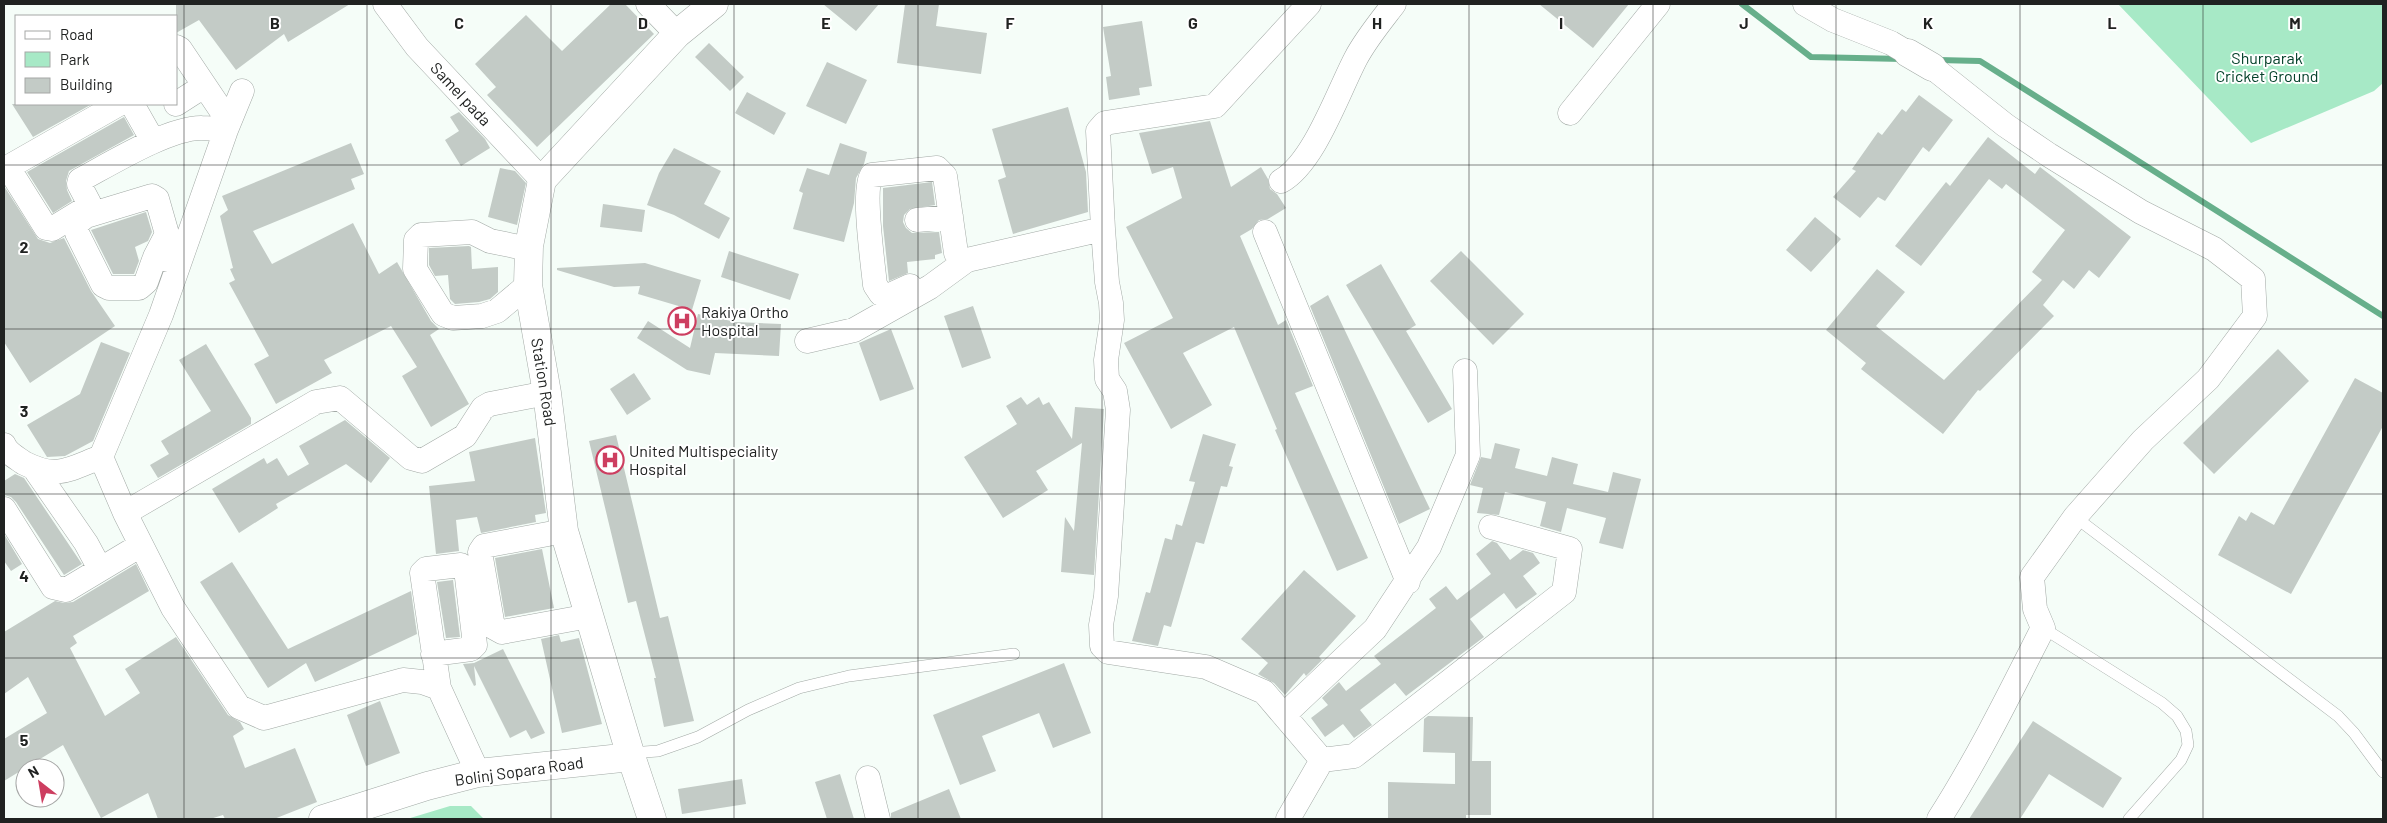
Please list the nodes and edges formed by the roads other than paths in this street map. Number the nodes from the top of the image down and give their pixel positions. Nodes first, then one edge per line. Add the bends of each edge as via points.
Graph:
1 (385, 4) edge
2 (648, 4) edge
3 (714, 4) edge
4 (1309, 4) edge
5 (1394, 4) edge
6 (1658, 4) edge
7 (1805, 4) edge
8 (677, 34) junction
9 (178, 48) edge
10 (1908, 53) joint
11 (1932, 67) joint
12 (204, 86) junction
13 (242, 91) dead end
14 (178, 103) edge
15 (117, 105) edge
16 (133, 105) edge
17 (1570, 114) dead end
18 (227, 126) junction
19 (153, 141) junction
20 (542, 180) junction
21 (1281, 181) dead end
22 (951, 218) junction
23 (917, 220) dead end
24 (1103, 229) junction
25 (1264, 232) dead end
26 (529, 249) junction
27 (155, 257) dead end
28 (962, 257) junction
29 (178, 262) junction
30 (528, 285) junction
31 (807, 341) dead end
32 (1465, 371) dead end
33 (547, 393) junction
34 (101, 458) junction
35 (15, 461) edge
36 (4, 509) edge
37 (125, 514) junction
38 (2075, 517) junction
39 (1491, 527) dead end
40 (564, 531) junction
41 (141, 545) junction
42 (100, 569) junction
43 (1408, 582) junction
44 (589, 616) junction
45 (2043, 628) junction
46 (433, 654) dead end
47 (1014, 654) dead end
48 (438, 688) junction
49 (1284, 715) junction
50 (630, 755) junction
51 (1322, 760) junction
52 (2383, 772) edge
53 (478, 773) junction
54 (868, 778) dead end
55 (323, 819) edge
56 (652, 819) edge
57 (878, 819) edge
58 (1288, 819) edge
59 (1939, 819) edge
60 (2129, 819) edge

1 - 20 street, Samel pada via 417,47
2 - 8 street
3 - 8 main road
4 - 24 street via 1215,106 1105,123 1098,131
5 - 21 street via 1357,55 1304,158 1292,175
6 - 17 street
7 - 10 street
8 - 20 main road
9 - 12 street
10 - 11 main road
11 - 38 street via 2049,155 2141,212 2214,249 2253,279 2255,316 2208,379 2143,440
12 - 14 street
12 - 18 street
13 - 18 street
15 - 19 street via 12,165 12,172 46,228 52,229 88,207 80,180
16 - 19 street
18 - 19 street via 191,129
18 - 29 street
20 - 26 main road, Station Road
22 - 23 street
22 - 28 street
22 - 28 street via 945,176 937,168 872,175 868,181 868,207 875,286 881,294 888,296 902,292
24 - 28 street
24 - 49 street via 1112,303 1106,360 1118,410 1102,646 1108,652 1206,667 1264,692
25 - 43 street
26 - 30 main road, Station Road
26 - 30 street via 503,245 472,232 421,235 416,240 415,269 443,314 453,318 482,316 497,311
27 - 29 street
28 - 31 street via 930,286 854,330
29 - 34 street via 161,315
30 - 33 main road, Station Road
32 - 43 street via 1468,455 1429,548
33 - 37 street via 490,404 483,408 465,436 422,461 411,458 340,398 316,402
33 - 40 main road, Station Road
34 - 35 street via 62,472 47,473
34 - 37 street
35 - 42 street via 86,544
36 - 42 street via 52,587 66,590
37 - 41 street
38 - 45 street via 2032,577 2034,610
38 - 52 lane via 2338,716
39 - 51 street via 1570,549 1564,592 1354,756
40 - 44 main road, Station Road
40 - 44 street via 484,546 480,552 493,627 502,632
41 - 42 street
41 - 48 street via 173,608 239,706 264,718 403,680
43 - 49 street via 1375,629
44 - 50 main road, Station Road
45 - 59 street via 1960,786
45 - 60 lane via 2162,703 2177,716 2186,731 2188,745 2180,760
46 - 48 street
47 - 50 lane via 849,676 800,688 748,710 698,737 658,751
48 - 53 street
49 - 51 street
50 - 53 main road, Bolinj Sopara Road
50 - 56 main road, Station Road
51 - 58 street
53 - 55 main road, Bolinj Sopara Road
54 - 57 street

